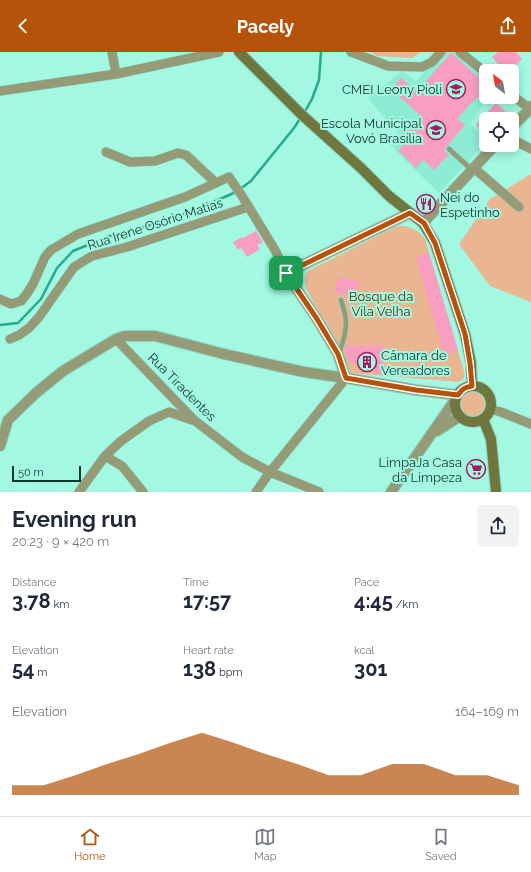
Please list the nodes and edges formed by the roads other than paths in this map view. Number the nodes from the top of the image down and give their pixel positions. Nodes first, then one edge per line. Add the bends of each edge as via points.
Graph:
1 (112, 52) edge
2 (219, 52) edge
3 (238, 52) edge
4 (351, 52) edge
5 (441, 52) edge
6 (460, 52) edge
7 (479, 67) edge
8 (116, 74) junction
9 (0, 91) edge
10 (519, 100) edge
11 (530, 108) edge
12 (519, 120) edge
13 (519, 142) edge
14 (531, 148) edge
15 (449, 149) dead end
16 (106, 152) dead end
17 (489, 152) edge
18 (473, 169) junction
19 (216, 183) junction
20 (248, 207) junction
21 (519, 207) dead end
22 (410, 213) junction
23 (424, 223) junction
24 (286, 273) junction
25 (0, 299) edge
26 (341, 300) dead end
27 (10, 339) dead end
28 (116, 339) junction
29 (338, 354) junction
30 (346, 378) junction
31 (472, 386) junction
32 (456, 397) junction
33 (490, 409) junction
34 (460, 416) junction
35 (483, 419) junction
36 (194, 420) junction
37 (531, 424) edge
38 (433, 433) junction
39 (0, 446) edge
40 (105, 456) junction
41 (270, 472) junction
42 (79, 492) edge
43 (144, 492) edge
44 (256, 492) edge
45 (319, 492) edge
46 (391, 492) edge
47 (496, 492) edge

1 - 8 street
2 - 8 street
3 - 22 main road via 302,116
4 - 5 street via 388,66 422,67 432,62
6 - 7 street
8 - 9 street
10 - 11 street
11 - 12 street
13 - 14 street
15 - 18 lane
16 - 19 street via 130,162 155,161 178,153 186,155
17 - 18 street
18 - 21 street
18 - 23 street
19 - 20 street via 229,177
19 - 25 street via 185,197 78,234 45,256 34,284 21,301 10,304
20 - 24 street
20 - 27 street, Rua Irene Osório Matias via 92,256 74,267 29,328
22 - 23 main road
22 - 24 street
23 - 31 main road via 435,243 465,334
24 - 29 street
26 - 29 lane via 346,321
28 - 30 street via 124,336 155,336 304,372
28 - 36 street, Rua Tiradentes
28 - 39 street via 63,371 36,393 8,420
29 - 30 street
30 - 32 street
30 - 41 street
31 - 32 main road via 461,390
31 - 33 main road via 483,388 487,392 490,397
32 - 34 main road via 455,406
32 - 38 street
33 - 35 main road
33 - 37 street
34 - 35 main road via 471,422
34 - 38 street
35 - 47 main road via 491,439
36 - 40 street via 169,412 149,421
36 - 41 street, Rua Tiradentes via 242,457
38 - 46 street
40 - 42 street
40 - 43 street via 122,466
41 - 44 street
41 - 45 street, Rua Tiradentes

